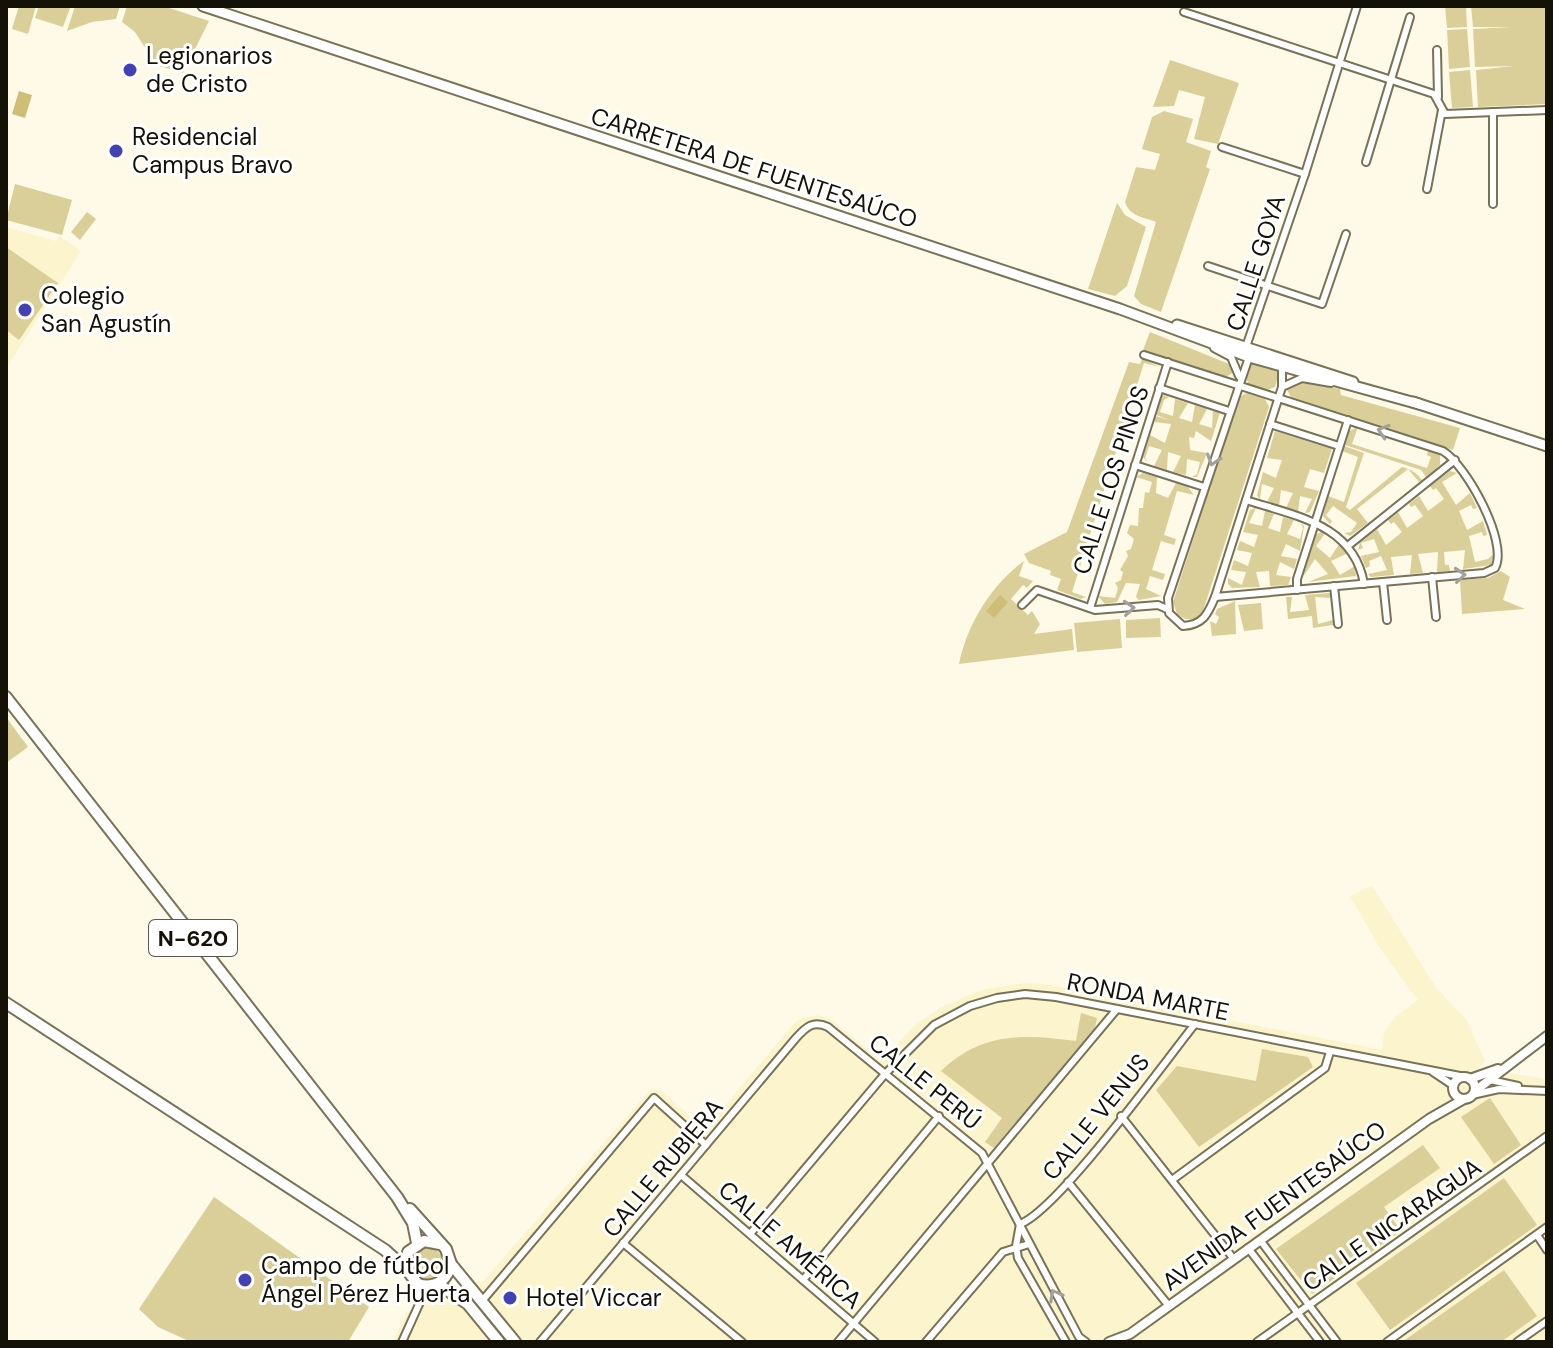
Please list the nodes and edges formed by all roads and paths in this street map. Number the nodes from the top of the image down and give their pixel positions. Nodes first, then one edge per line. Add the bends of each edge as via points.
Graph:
1 (203, 6) edge
2 (1357, 6) edge
3 (1184, 12) dead end
4 (1410, 17) dead end
5 (1437, 50) dead end
6 (1340, 63) junction
7 (1391, 80) junction
8 (1438, 97) junction
9 (1442, 110) junction
10 (1547, 110) edge
11 (1493, 112) junction
12 (1222, 147) dead end
13 (1366, 162) dead end
14 (1305, 174) junction
15 (1427, 189) dead end
16 (1493, 204) dead end
17 (1346, 234) dead end
18 (1208, 266) dead end
19 (1267, 286) junction
20 (1120, 309) junction
21 (1201, 340) junction
22 (1248, 352) junction
23 (1144, 355) dead end
24 (1168, 362) junction
25 (1281, 363) junction
26 (1239, 377) junction
27 (1336, 383) junction
28 (1237, 385) junction
29 (1282, 387) junction
30 (1159, 388) junction
31 (1278, 398) junction
32 (1419, 404) junction
33 (1229, 411) junction
34 (1348, 420) junction
35 (1270, 424) junction
36 (1339, 446) junction
37 (1547, 446) edge
38 (1455, 460) junction
39 (1135, 465) junction
40 (1204, 487) junction
41 (1246, 500) junction
42 (1314, 522) junction
43 (1349, 545) junction
44 (1432, 577) junction
45 (1383, 582) junction
46 (1364, 584) junction
47 (1334, 586) junction
48 (1297, 590) junction
49 (1215, 597) junction
50 (1022, 605) dead end
51 (1090, 608) junction
52 (1167, 609) junction
53 (1436, 617) dead end
54 (1387, 620) dead end
55 (1338, 624) dead end
56 (6, 697) edge
57 (6, 1003) edge
58 (1117, 1009) junction
59 (817, 1023) joint
60 (1195, 1024) junction
61 (1547, 1036) edge
62 (1330, 1052) junction
63 (1509, 1063) junction
64 (1426, 1069) junction
65 (885, 1074) junction
66 (1471, 1078) junction
67 (1489, 1080) junction
68 (1510, 1083) junction
69 (1526, 1088) junction
70 (1454, 1089) junction
71 (1547, 1091) edge
72 (1470, 1095) junction
73 (1441, 1111) junction
74 (939, 1116) junction
75 (1121, 1116) junction
76 (1547, 1136) edge
77 (706, 1145) junction
78 (988, 1166) junction
79 (681, 1175) junction
80 (1172, 1180) junction
81 (1068, 1182) junction
82 (397, 1197) junction
83 (1020, 1224) junction
84 (1547, 1227) edge
85 (750, 1234) junction
86 (1537, 1235) junction
87 (1260, 1240) junction
88 (623, 1243) junction
89 (440, 1244) junction
90 (1029, 1244) junction
91 (1016, 1246) junction
92 (412, 1248) junction
93 (1248, 1248) junction
94 (385, 1250) junction
95 (1547, 1250) edge
96 (1233, 1258) junction
97 (451, 1264) junction
98 (406, 1269) junction
99 (803, 1280) junction
100 (418, 1284) junction
101 (436, 1285) junction
102 (421, 1300) junction
103 (482, 1301) junction
104 (1309, 1305) junction
105 (1169, 1306) junction
106 (1297, 1313) junction
107 (1547, 1321) edge
108 (853, 1324) junction
109 (1127, 1338) edge
110 (515, 1341) edge
111 (402, 1342) edge
112 (499, 1342) edge
113 (540, 1342) edge
114 (742, 1342) edge
115 (838, 1342) edge
116 (875, 1342) edge
117 (926, 1342) edge
118 (1066, 1342) edge
119 (1086, 1342) edge
120 (1109, 1342) edge
121 (1257, 1342) edge
122 (1320, 1342) edge
123 (1337, 1342) edge
124 (1387, 1342) edge
125 (1517, 1342) edge

1 - 20 main road, CARRETERA DE FUENTESAÚCO
2 - 6 street
3 - 6 street
4 - 7 street
5 - 8 street
6 - 7 street
6 - 14 street
7 - 8 street
7 - 13 street
8 - 9 street
9 - 11 street via 1452,115
9 - 15 street
10 - 11 street
11 - 16 street
12 - 14 street, CALLE GOYA
14 - 19 street, CALLE GOYA
17 - 19 street via 1322,304
18 - 19 street
19 - 22 street, CALLE GOYA
20 - 21 main road, CARRETERA DE FUENTESAÚCO
20 - 22 main road, CARRETERA DE FUENTESAÚCO
21 - 22 main road, CARRETERA DE FUENTESAÚCO
21 - 26 street via 1231,357
22 - 25 main road
22 - 26 street, CALLE GOYA
23 - 24 street
24 - 28 street
24 - 30 street, CALLE LOS PINOS
25 - 27 main road
25 - 29 street
25 - 32 main road
26 - 28 street, CALLE GOYA
27 - 29 street via 1302,378
27 - 32 main road
28 - 31 street
28 - 33 street, CALLE GOYA
29 - 31 street
30 - 33 street
30 - 39 street, CALLE LOS PINOS
31 - 34 street
31 - 35 street
32 - 37 main road
33 -> 40 street, CALLE GOYA
34 - 36 street
38 -> 34 street via 1432,447
35 - 36 street
35 - 41 street
36 - 42 street
38 - 43 street
44 -> 38 street via 1484,573 1498,564 1484,507
39 - 40 street
39 - 51 street, CALLE LOS PINOS
40 - 52 street, CALLE GOYA
41 - 42 street
41 - 49 street
42 - 43 street
42 - 48 street
43 - 46 street
44 - 45 street
44 - 53 street
45 - 46 street
45 - 54 street
46 - 47 street
47 - 48 street
47 - 55 street
48 - 49 street
49 - 52 street via 1205,619 1194,626 1175,621
50 - 51 street via 1037,590
51 -> 52 street
56 - 82 main road, N-620
57 - 94 main road
58 - 60 street, RONDA MARTE
58 - 65 street, RONDA MARTE via 1039,995 997,998 934,1025
58 - 78 street
59 - 65 street, CALLE PERÚ
59 - 77 street, CALLE RUBIERA via 806,1027
60 - 62 street, RONDA MARTE
60 - 75 street, CALLE VENUS
61 - 63 street, AVENIDA FUENTESAÚCO
62 - 64 street, RONDA MARTE
62 - 80 street via 1325,1068
63 - 66 street, AVENIDA FUENTESAÚCO
63 - 67 street, AVENIDA FUENTESAÚCO
63 - 68 street
64 - 66 street, RONDA MARTE
64 - 70 street, RONDA MARTE
65 - 74 street, CALLE PERÚ
65 - 85 street, RONDA MARTE
66 - 67 street, RONDA MARTE
66 - 70 street, AVENIDA FUENTESAÚCO via 1456,1081
66 - 72 street
67 - 68 street, RONDA MARTE
67 - 72 street, AVENIDA FUENTESAÚCO
68 - 69 street, RONDA MARTE
69 - 71 street, RONDA MARTE
69 - 72 street, RONDA MARTE
70 - 72 street
70 - 73 street, AVENIDA FUENTESAÚCO
72 - 73 street, AVENIDA FUENTESAÚCO
73 - 87 street, AVENIDA FUENTESAÚCO
74 - 78 street, CALLE PERÚ via 973,1142
74 - 99 street
75 - 80 street
75 - 81 street, CALLE VENUS
76 - 104 street, CALLE NICARAGUA
77 - 79 street, CALLE RUBIERA
77 - 103 street via 654,1098
78 - 83 street, CALLE PERÚ
78 - 108 street
79 - 85 street, CALLE AMÉRICA
79 - 88 street, CALLE RUBIERA
80 - 96 street
81 - 83 street, CALLE VENUS via 1034,1219
81 - 105 street
82 - 89 main road, N-620
82 - 92 main road, N-620 via 413,1223
83 - 90 street, CALLE PERÚ
83 - 91 street
84 - 86 street
85 - 99 street, CALLE AMÉRICA
86 - 95 street
86 - 124 street
87 - 93 street, AVENIDA FUENTESAÚCO
87 - 104 street
88 - 113 street, CALLE RUBIERA
88 - 114 street
89 - 92 main road via 424,1241
89 - 97 main road, N-620
90 - 91 street
119 -> 90 street, CALLE PERÚ
91 - 117 street via 1003,1252
91 - 118 street
92 - 94 main road
92 - 98 main road, N-620
93 - 96 street, AVENIDA FUENTESAÚCO
93 - 106 street
94 - 98 main road
96 - 105 street, AVENIDA FUENTESAÚCO
97 - 101 main road
97 - 103 main road
98 - 100 main road
99 - 108 street, CALLE AMÉRICA
100 - 101 main road
100 - 102 street
101 - 102 street
101 - 112 main road via 468,1304
102 - 111 street
103 - 110 main road
104 - 106 street, CALLE NICARAGUA
104 - 123 street
105 - 109 street, AVENIDA FUENTESAÚCO
106 - 121 street, CALLE NICARAGUA
106 - 122 street
107 - 125 street
108 - 115 street
108 - 116 street, CALLE AMÉRICA
109 - 120 street, AVENIDA FUENTESAÚCO

